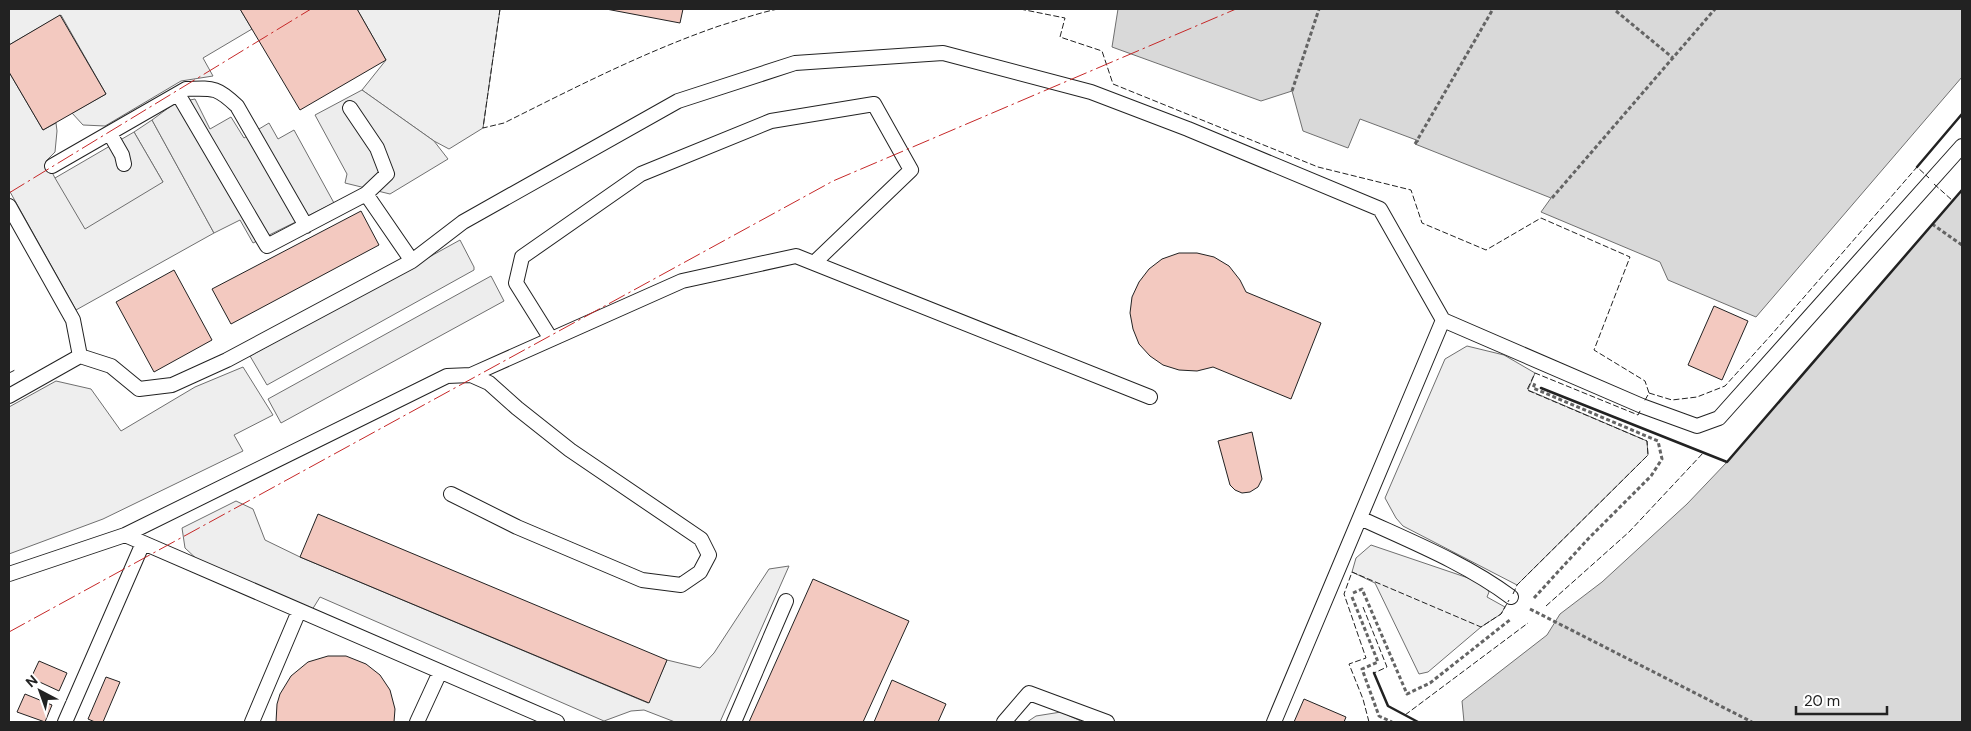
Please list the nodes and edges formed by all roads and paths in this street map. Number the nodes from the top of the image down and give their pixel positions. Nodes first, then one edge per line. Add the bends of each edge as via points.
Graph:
1 (1319, 9) edge
2 (1493, 9) edge
3 (1715, 9) edge
4 (1616, 11) dead end
5 (1673, 58) junction
6 (1292, 91) dead end
7 (178, 94) junction
8 (350, 108) dead end
9 (110, 134) junction
10 (1414, 144) dead end
11 (1962, 146) edge
12 (124, 164) dead end
13 (52, 166) dead end
14 (366, 194) junction
15 (1552, 198) dead end
16 (9, 206) edge
17 (1932, 224) dead end
18 (306, 226) junction
19 (1962, 245) edge
20 (412, 261) junction
21 (814, 263) junction
22 (1443, 320) junction
23 (551, 339) junction
24 (80, 356) junction
25 (471, 375) junction
26 (1536, 381) dead end
27 (9, 396) edge
28 (1150, 397) dead end
29 (451, 494) dead end
30 (1360, 518) junction
31 (125, 535) junction
32 (143, 543) junction
33 (9, 574) edge
34 (1511, 597) joint
35 (786, 601) dead end
36 (1526, 607) junction
37 (299, 611) junction
38 (440, 672) junction
39 (65, 722) edge
40 (252, 722) edge
41 (417, 722) edge
42 (557, 722) edge
43 (734, 722) edge
44 (1004, 722) edge
45 (1108, 722) edge
46 (1274, 722) edge
47 (1392, 722) edge
48 (1752, 722) edge

1 - 6 path
2 - 10 path
3 - 5 path
4 - 5 path
5 - 15 path
7 - 9 lane
7 - 18 lane via 186,89 211,88 223,92 238,106
7 - 18 lane via 267,246
8 - 14 lane via 377,148 387,174
9 - 12 lane
9 - 13 lane
11 - 22 lane via 1719,418 1697,426 1642,406
14 - 18 lane
14 - 20 lane
16 - 24 lane via 73,320
17 - 19 path
20 - 22 lane via 463,222 678,101 795,63 943,53 1091,92 1380,209
20 - 24 lane via 172,386 139,389 110,366
21 - 23 lane via 796,256 682,281
21 - 23 lane via 911,170 874,104 771,121 641,174 522,257 516,283
21 - 28 lane
22 - 30 lane
23 - 25 lane
24 - 27 lane
25 - 29 lane via 490,383 570,450 701,539 709,555 700,572 680,585 642,580 517,527
25 - 31 lane via 447,376
26 - 36 path via 1532,388 1658,441 1662,459 1651,476
30 - 34 lane via 1443,556 1485,578
30 - 46 lane
31 - 32 lane
31 - 33 lane
32 - 37 lane
32 - 39 lane
34 - 36 path
35 - 43 lane
36 - 47 path via 1430,683 1406,694 1362,588 1350,594 1378,662 1362,669 1379,716
36 - 48 path
37 - 38 lane
37 - 40 lane
38 - 41 lane
38 - 42 lane
44 - 45 lane via 1030,693

